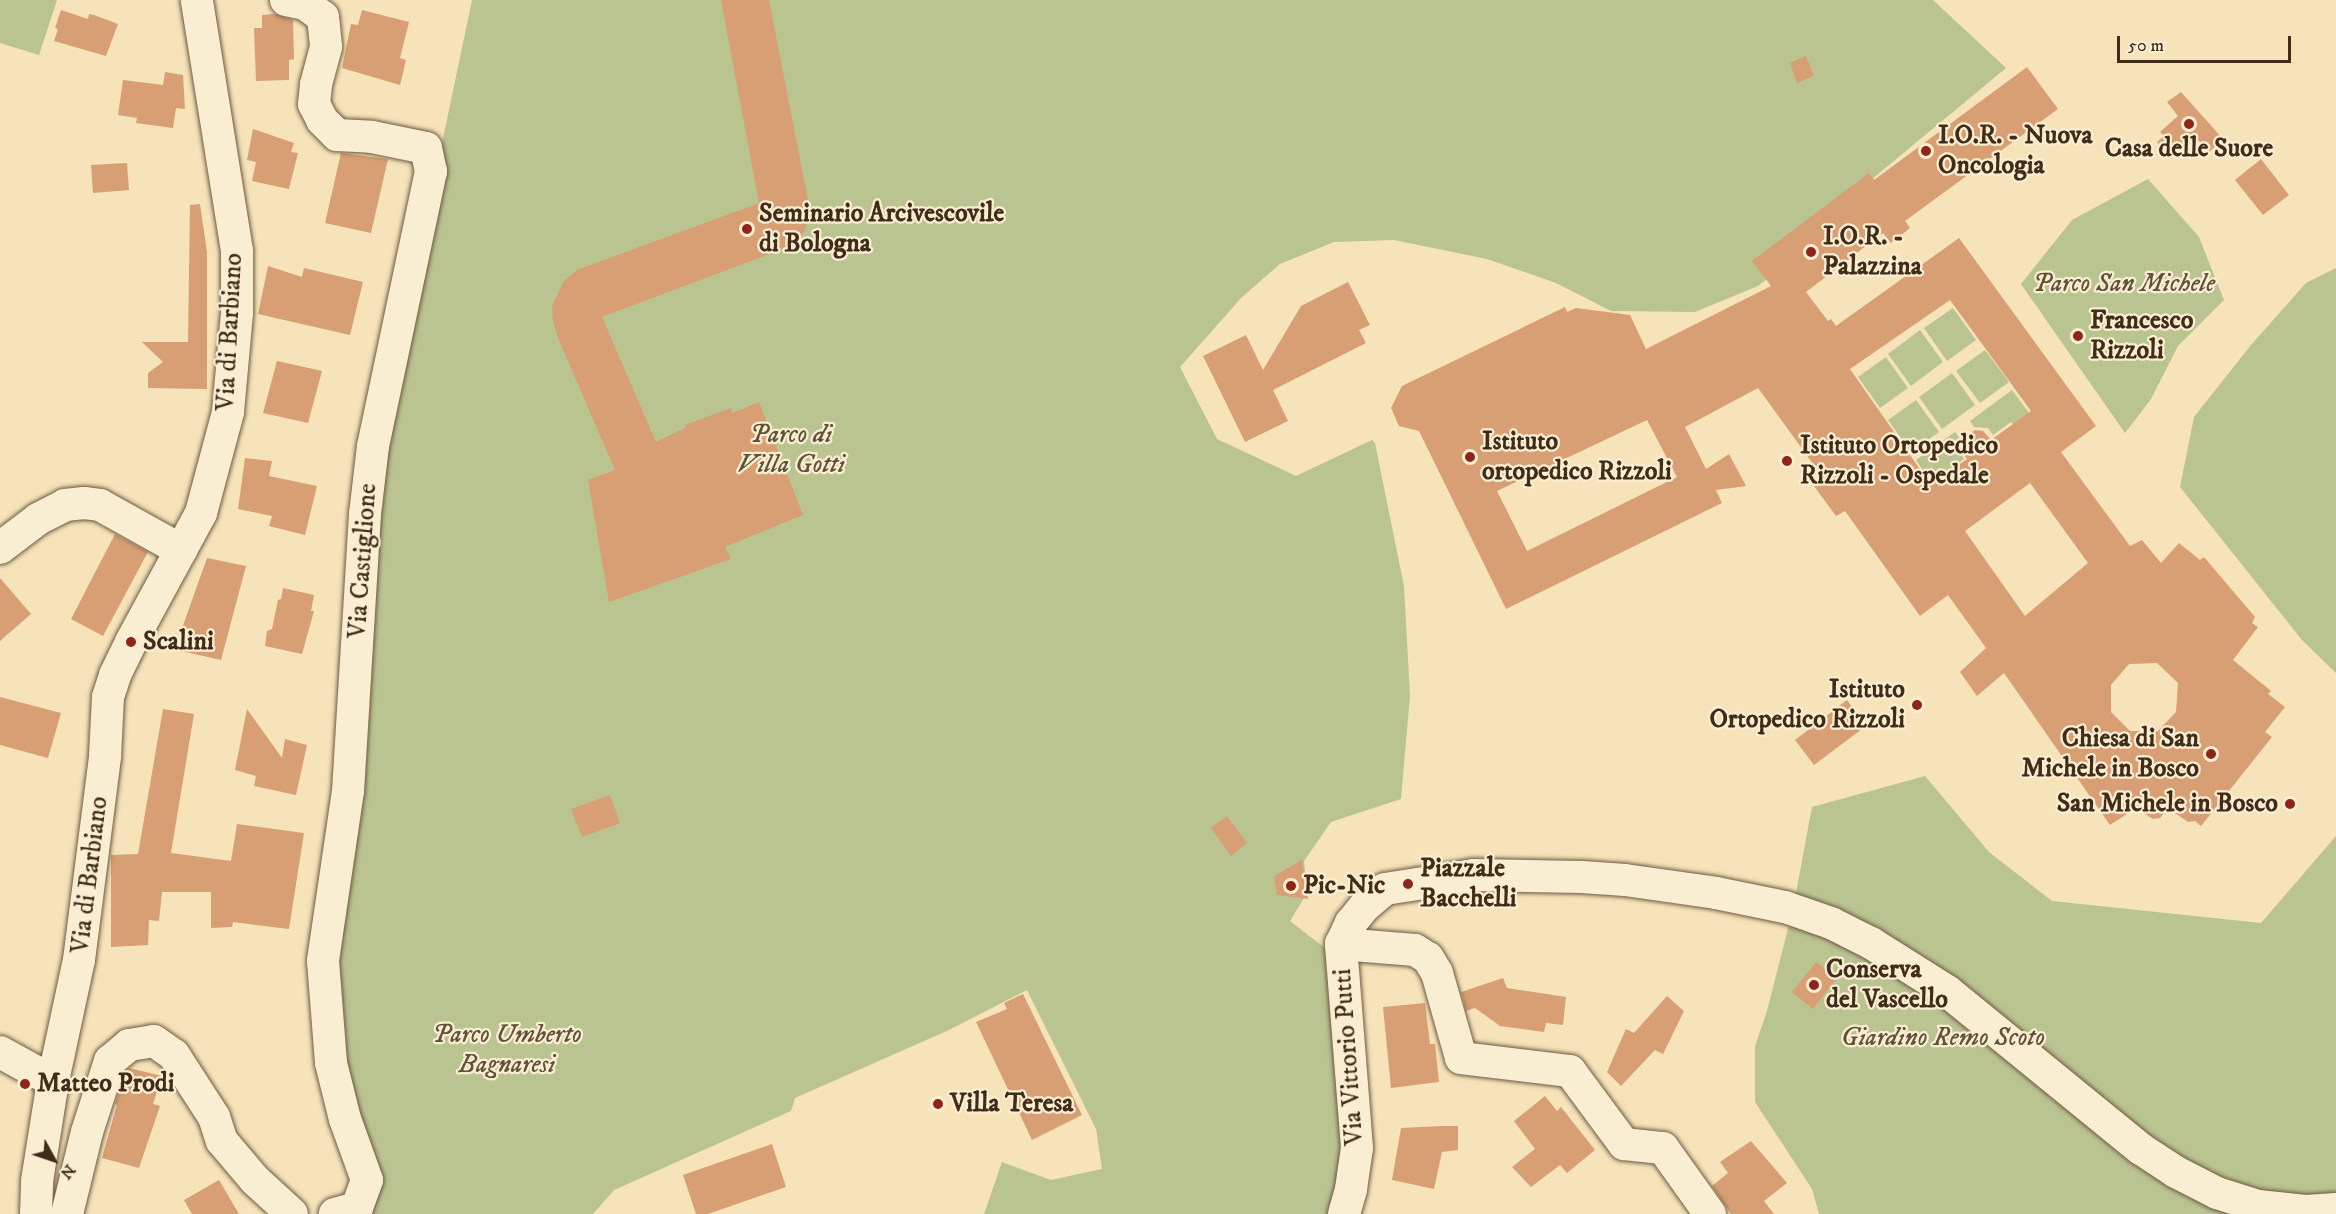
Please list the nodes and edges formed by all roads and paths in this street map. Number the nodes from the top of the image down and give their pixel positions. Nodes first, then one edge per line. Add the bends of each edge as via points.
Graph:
1 (197, 0) edge
2 (218, 0) edge
3 (286, 0) edge
4 (212, 100) junction
5 (0, 548) edge
6 (181, 550) junction
7 (1341, 944) junction
8 (0, 1052) edge
9 (53, 1081) junction
10 (2336, 1209) edge
11 (36, 1214) edge
12 (67, 1214) edge
13 (292, 1214) edge
14 (335, 1214) edge
15 (1344, 1214) edge
16 (1710, 1214) edge

1 - 4 street, Via di Barbiano
2 - 4 street via 230,83
3 - 14 street, Via Castiglione via 304,4 323,17 326,47 314,104 322,120 337,135 372,137 426,148 431,171 373,446 365,514 348,791 323,961 331,1063 345,1119 367,1180 357,1208
4 - 6 street, Via di Barbiano via 237,251 234,357 228,412 209,489
5 - 6 street via 38,519 65,505 84,503 100,505
6 - 9 street, Via di Barbiano via 119,667 108,697 105,756 79,960
7 - 10 street, Via Vittorio Putti via 1369,892 1474,875 1625,880 1785,907 1831,923 1909,965 2175,1172 2217,1193 2258,1206 2306,1211
7 - 15 street, Via Vittorio Putti via 1357,1148
7 - 16 street via 1415,950 1428,958 1437,973 1461,1058 1570,1071 1624,1144 1663,1148
8 - 9 street
9 - 11 street, Via di Barbiano via 37,1181
12 - 13 street via 110,1061 129,1045 154,1041 174,1055 214,1117 222,1141 255,1180

